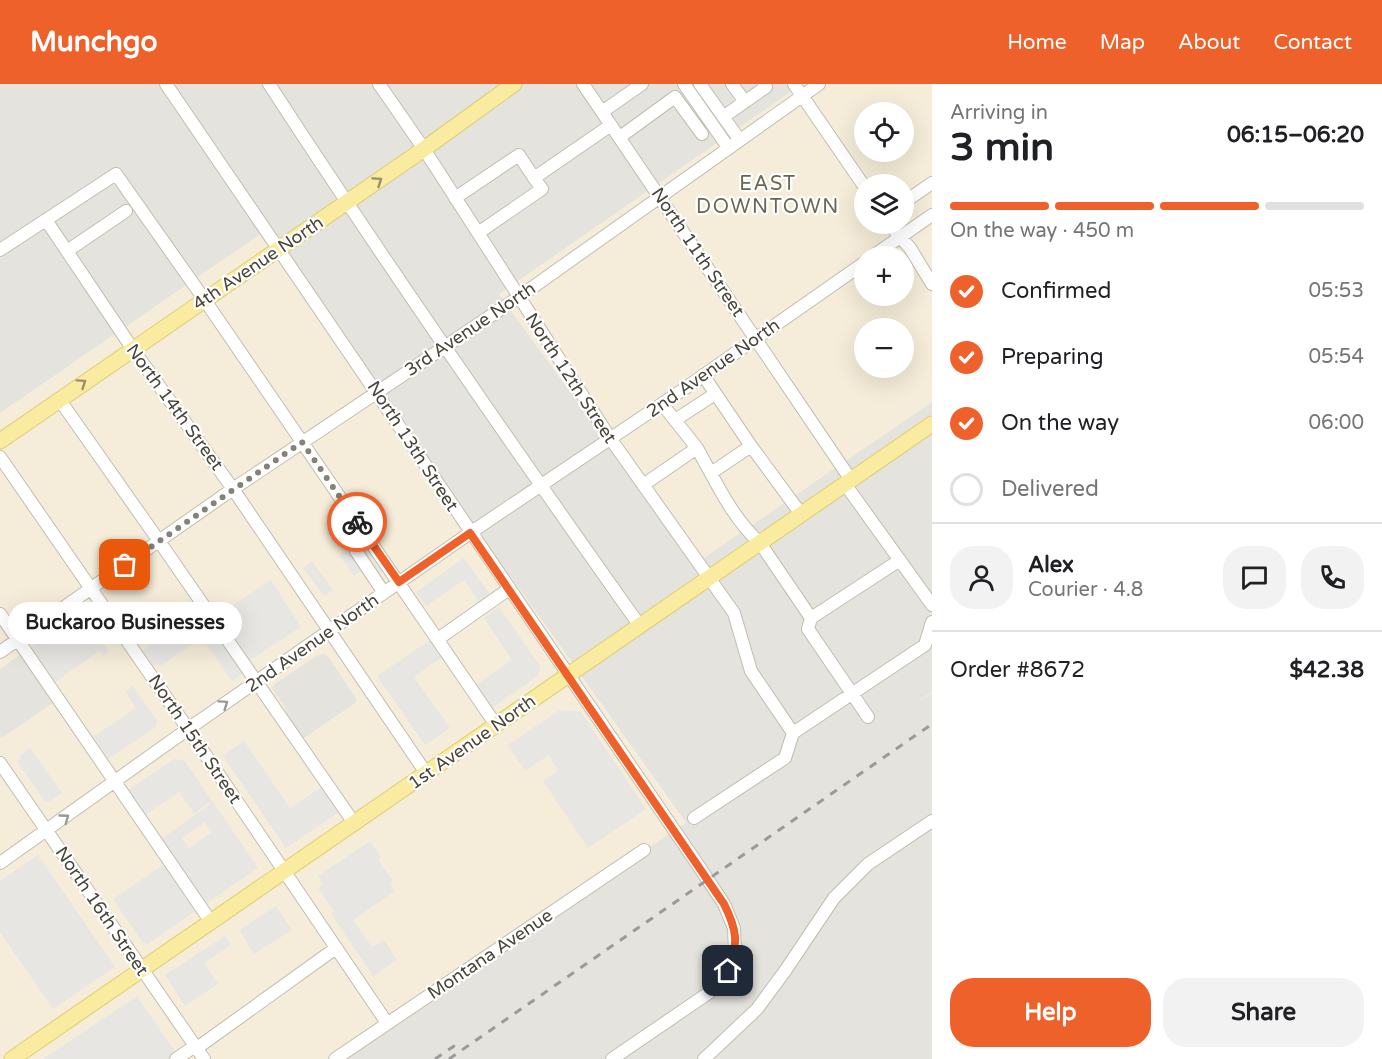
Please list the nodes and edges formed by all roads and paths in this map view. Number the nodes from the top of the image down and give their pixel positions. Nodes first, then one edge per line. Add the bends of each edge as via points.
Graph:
1 (166, 84) edge
2 (269, 84) edge
3 (379, 84) edge
4 (514, 84) edge
5 (583, 84) edge
6 (642, 84) edge
7 (684, 84) edge
8 (700, 84) edge
9 (732, 84) edge
10 (764, 84) edge
11 (794, 84) edge
12 (819, 84) edge
13 (802, 95) junction
14 (745, 102) junction
15 (602, 112) junction
16 (723, 117) junction
17 (611, 124) junction
18 (702, 134) dead end
19 (620, 137) junction
20 (739, 139) junction
21 (728, 147) junction
22 (424, 149) junction
23 (856, 174) edge
24 (534, 178) junction
25 (932, 183) edge
26 (914, 195) edge
27 (660, 196) junction
28 (456, 198) junction
29 (346, 203) junction
30 (126, 211) dead end
31 (932, 216) edge
32 (46, 220) junction
33 (478, 232) junction
34 (898, 234) edge
35 (901, 237) junction
36 (888, 246) edge
37 (278, 249) junction
38 (0, 250) edge
39 (67, 250) junction
40 (854, 270) edge
41 (932, 284) edge
42 (519, 297) junction
43 (204, 299) junction
44 (756, 338) junction
45 (446, 346) junction
46 (132, 348) junction
47 (703, 375) junction
48 (377, 392) junction
49 (715, 394) junction
50 (59, 399) junction
51 (662, 404) junction
52 (675, 420) junction
53 (932, 424) edge
54 (610, 438) junction
55 (0, 441) edge
56 (302, 442) junction
57 (751, 446) junction
58 (696, 448) junction
59 (0, 457) edge
60 (711, 473) junction
61 (848, 482) junction
62 (540, 485) junction
63 (643, 485) junction
64 (233, 489) junction
65 (801, 514) junction
66 (470, 533) junction
67 (159, 541) junction
68 (760, 543) junction
69 (356, 551) dead end
70 (900, 561) junction
71 (708, 579) junction
72 (399, 582) junction
73 (90, 589) junction
74 (509, 589) junction
75 (384, 593) junction
76 (932, 605) edge
77 (0, 614) edge
78 (811, 618) junction
79 (932, 622) edge
80 (640, 626) junction
81 (330, 631) junction
82 (18, 639) junction
83 (438, 639) junction
84 (0, 652) edge
85 (569, 675) junction
86 (256, 682) junction
87 (852, 694) junction
88 (868, 717) dead end
89 (496, 725) junction
90 (188, 729) junction
91 (793, 733) junction
92 (0, 763) edge
93 (426, 773) junction
94 (115, 782) junction
95 (694, 818) dead end
96 (932, 821) edge
97 (354, 823) junction
98 (47, 831) junction
99 (644, 850) dead end
100 (0, 863) edge
101 (284, 871) junction
102 (210, 922) junction
103 (336, 948) junction
104 (142, 969) junction
105 (387, 1023) junction
106 (196, 1047) junction
107 (12, 1059) edge
108 (176, 1059) edge
109 (204, 1059) edge
110 (335, 1059) edge
111 (612, 1059) edge
112 (704, 1059) edge

1 - 37 street, North 13th Street
2 - 29 street
3 - 22 street, North 12th Street
4 - 22 main road, 4th Avenue North
5 - 15 street, North 11th Street
6 - 15 street
7 - 21 street
8 - 16 street
9 - 14 street
10 - 14 street via 766,87
11 - 13 street
12 - 13 street, 3rd Avenue North
13 - 20 street, 3rd Avenue North
13 - 23 street
14 - 16 street
15 - 17 street, North 11th Street
16 - 20 street
17 - 19 street, North 11th Street
17 - 24 street
18 - 19 street via 675,97
19 - 27 street, North 11th Street
20 - 21 street, 3rd Avenue North
21 - 27 street, 3rd Avenue North
22 - 28 street, North 12th Street
29 -> 22 main road, 4th Avenue North
24 - 28 street via 519,155
24 - 33 street via 542,189
25 - 26 street
27 - 42 street, 3rd Avenue North
27 - 44 street, North 11th Street
28 - 33 street, North 12th Street
29 - 37 main road, 4th Avenue North
29 - 45 street
30 - 39 street
31 - 35 street
32 - 38 street
32 - 39 street, North 14th Street
32 - 43 street via 116,174
33 - 42 street, North 12th Street
34 - 35 street
35 - 36 street
35 - 41 street
37 - 43 main road, 4th Avenue North
37 - 48 street, North 13th Street
39 - 46 street, North 14th Street
40 - 44 street, 2nd Avenue North
42 - 45 street, 3rd Avenue North
42 - 54 street, North 12th Street
43 - 46 main road, 4th Avenue North
43 - 56 street
44 - 47 street, 2nd Avenue North
44 - 61 street, North 11th Street
45 - 48 street, 3rd Avenue North
45 - 62 street
50 -> 46 main road, 4th Avenue North
46 - 64 street, North 14th Street
47 - 49 street
47 - 51 street, 2nd Avenue North
48 - 56 street, 3rd Avenue North
48 - 66 street, North 13th Street
49 - 52 street
49 - 57 street
50 - 55 main road, 4th Avenue North
50 - 67 street
51 - 52 street
51 - 54 street, 2nd Avenue North
52 - 58 street
53 - 61 main road, 1st Avenue North
54 - 62 street, 2nd Avenue North
54 - 63 street, North 12th Street
56 - 64 street, 3rd Avenue North
56 - 72 street
57 - 60 street
57 - 65 street
58 - 60 street
58 - 63 street
59 - 73 street, North 15th Street
60 - 68 street via 749,533
61 - 65 main road, 1st Avenue North
61 - 70 street, North 11th Street
62 - 66 street, 2nd Avenue North
62 - 80 street
63 - 71 street, North 12th Street
64 - 67 street, 3rd Avenue North
64 - 81 street, North 14th Street
65 - 68 main road, 1st Avenue North
66 - 72 street, 2nd Avenue North
66 - 74 street, North 13th Street
67 - 73 street, 3rd Avenue North
67 - 86 street
68 - 71 main road, 1st Avenue North
68 - 78 street
69 - 75 street
70 - 76 street, North 11th Street
70 - 78 street
71 - 80 main road, 1st Avenue North
71 - 91 street, North 12th Street via 734,614 751,670
72 - 75 street, 2nd Avenue North
72 - 83 street
73 - 82 street, 3rd Avenue North
73 - 90 street, North 15th Street
74 - 83 street
74 - 85 street, North 13th Street
75 - 81 street, 2nd Avenue North
77 - 82 street
78 - 87 street via 808,629
79 - 87 street via 924,645
80 - 85 main road, 1st Avenue North
81 - 86 street, 2nd Avenue North
81 - 93 street, North 14th Street
82 - 84 street, 3rd Avenue North
82 - 94 street
83 - 89 street
85 - 89 main road, 1st Avenue North
85 - 111 street, North 13th Street via 724,904 734,928 735,951 728,971 710,992
90 -> 86 street, 2nd Avenue North
86 - 97 street
87 - 88 street
87 - 91 street
89 - 93 main road, 1st Avenue North
90 - 94 street, 2nd Avenue North
90 - 101 street, North 15th Street
91 - 95 street via 785,758
92 - 98 street, North 16th Street
93 - 97 main road, 1st Avenue North
98 -> 94 street, 2nd Avenue North
94 - 102 street
96 - 112 street via 868,864 834,898 757,1009
97 - 101 main road, 1st Avenue North
98 - 100 street, 2nd Avenue North
98 - 104 street, North 16th Street
99 - 105 street, Montana Avenue
101 - 102 main road, 1st Avenue North
101 - 103 street, North 15th Street
102 - 104 main road, 1st Avenue North
103 - 105 street, North 15th Street
103 - 106 street
104 - 106 street, North 16th Street
104 - 107 main road, 1st Avenue North
105 - 110 street, Montana Avenue
106 - 108 street
106 - 109 street, North 16th Street

